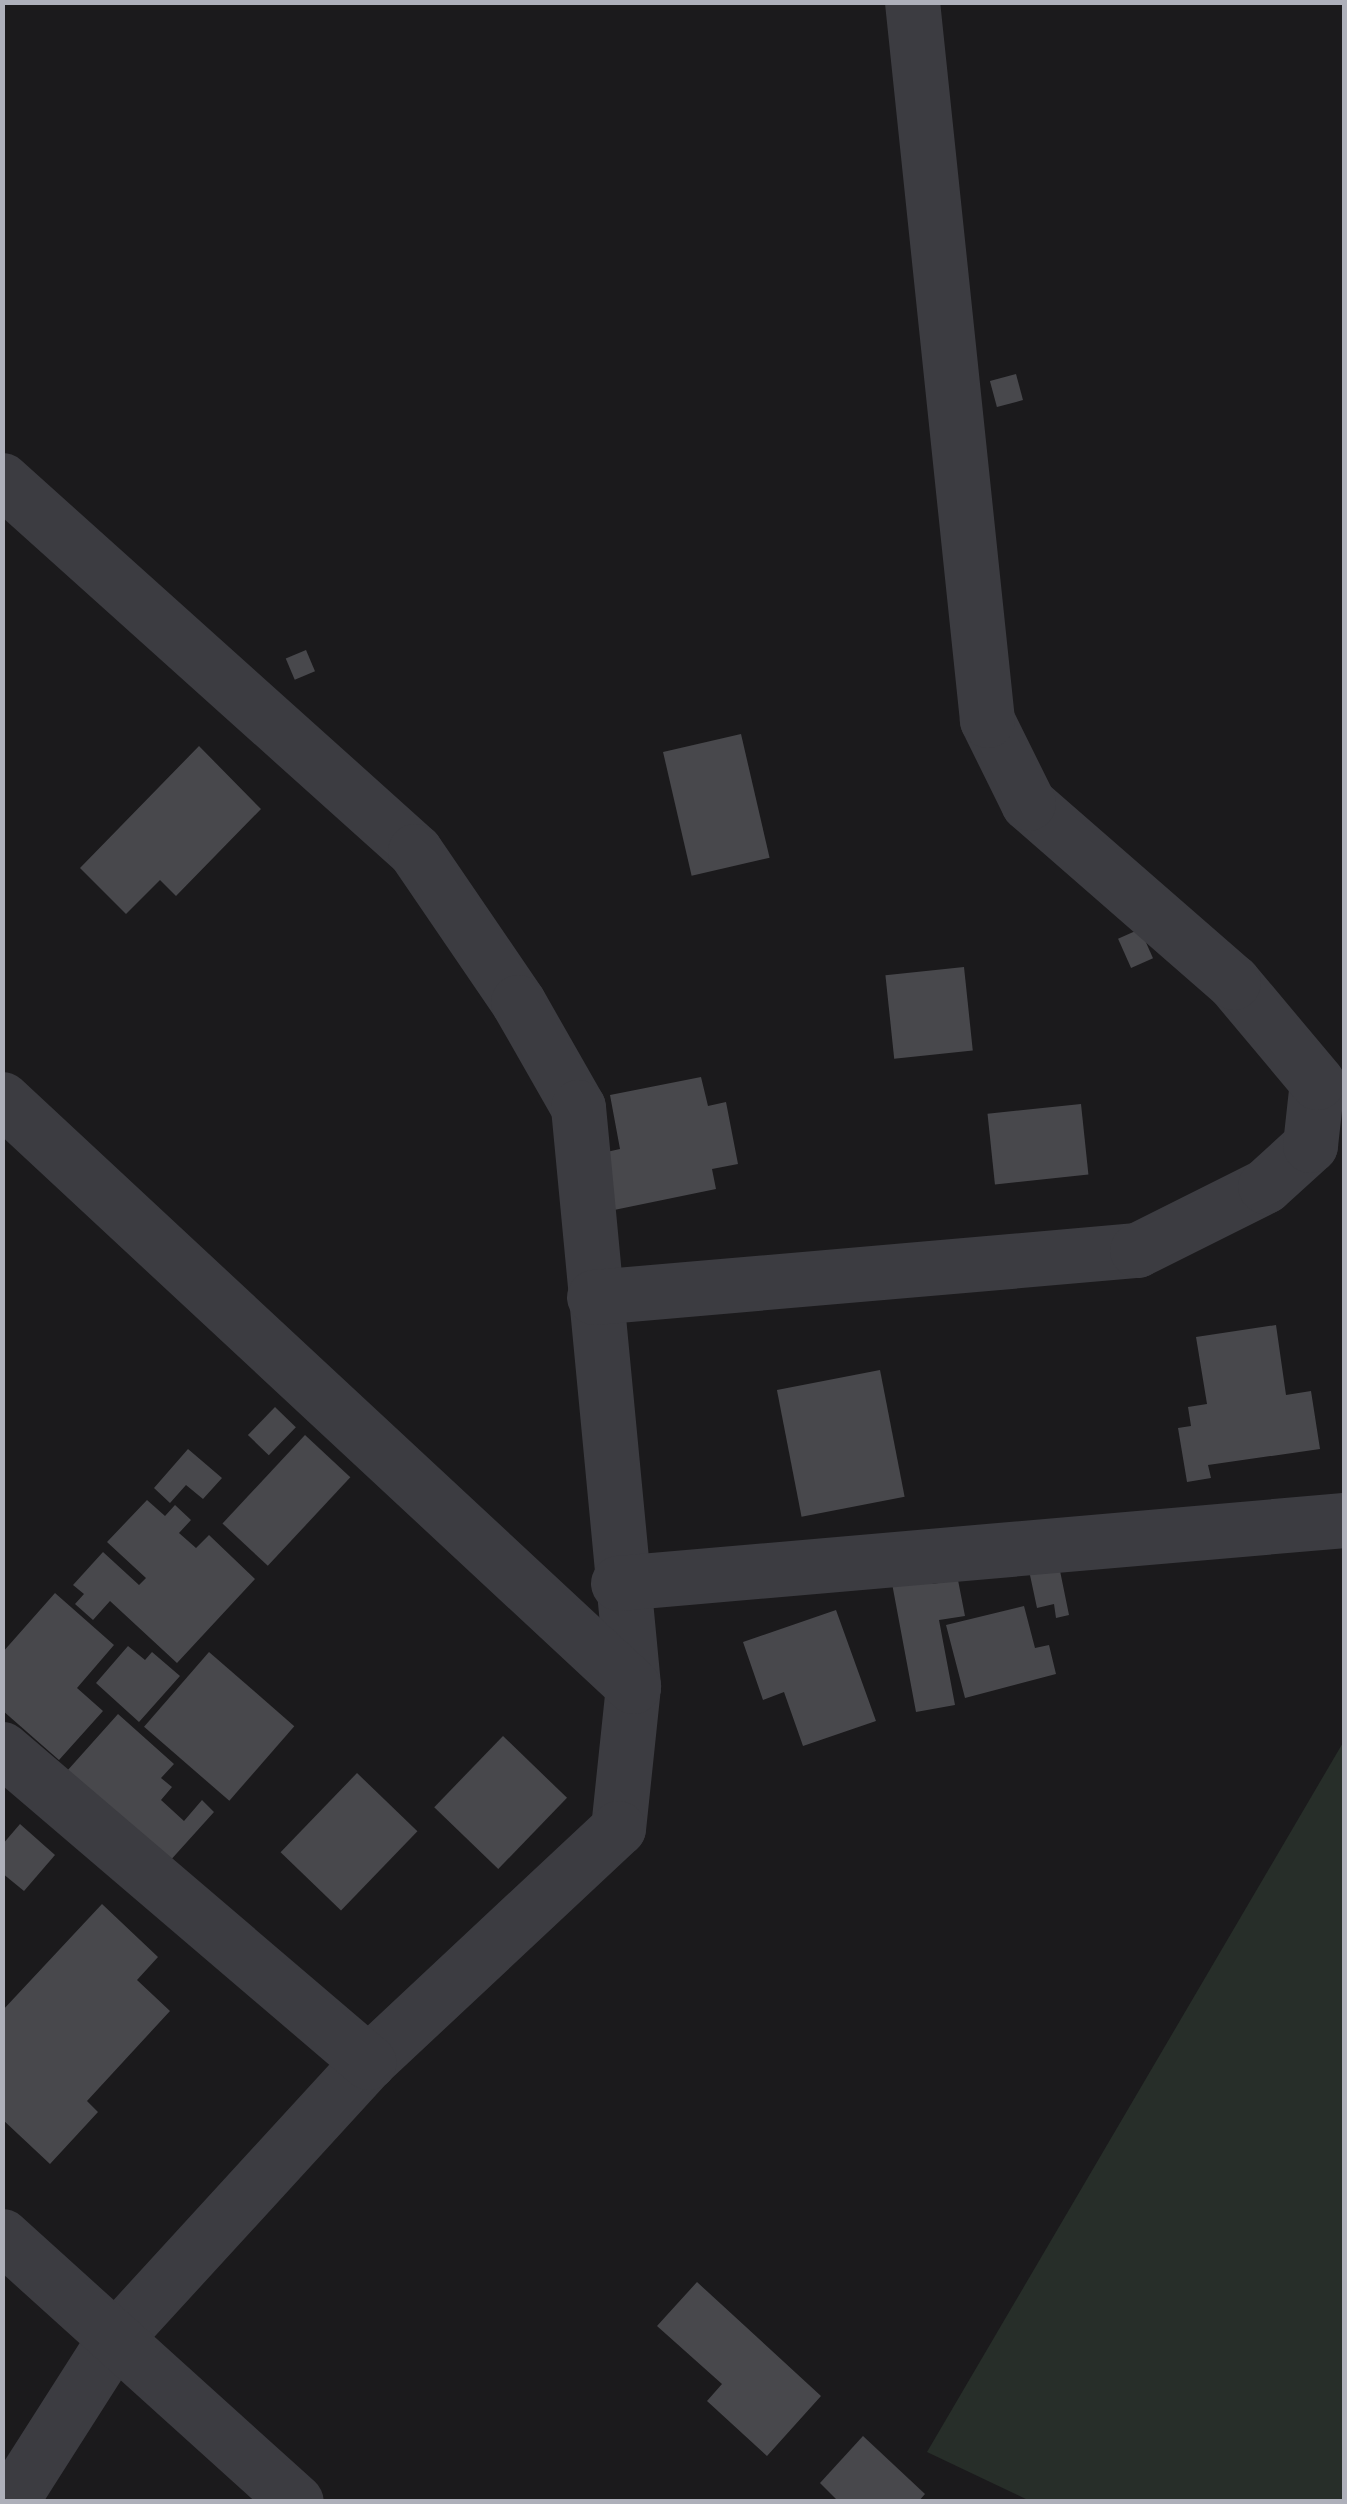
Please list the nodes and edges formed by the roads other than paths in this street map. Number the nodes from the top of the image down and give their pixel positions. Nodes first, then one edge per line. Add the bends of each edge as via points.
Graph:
1 (912, 2) edge
2 (2, 480) edge
3 (2, 1098) edge
4 (594, 1297) junction
5 (1344, 1520) edge
6 (618, 1583) junction
7 (633, 1686) junction
8 (2, 1748) edge
9 (368, 2062) junction
10 (2, 2236) edge
11 (114, 2339) junction
12 (10, 2502) edge
13 (296, 2502) edge

1 - 4 street via 987,720 1028,803 1233,982 1317,1082 1310,1145 1265,1186 1137,1250
2 - 4 street via 415,851 518,1002 578,1107
3 - 7 street
4 - 6 street
5 - 6 street
6 - 7 street
7 - 9 street via 618,1828
8 - 9 street
9 - 11 street
10 - 11 street
11 - 12 street
11 - 13 street

